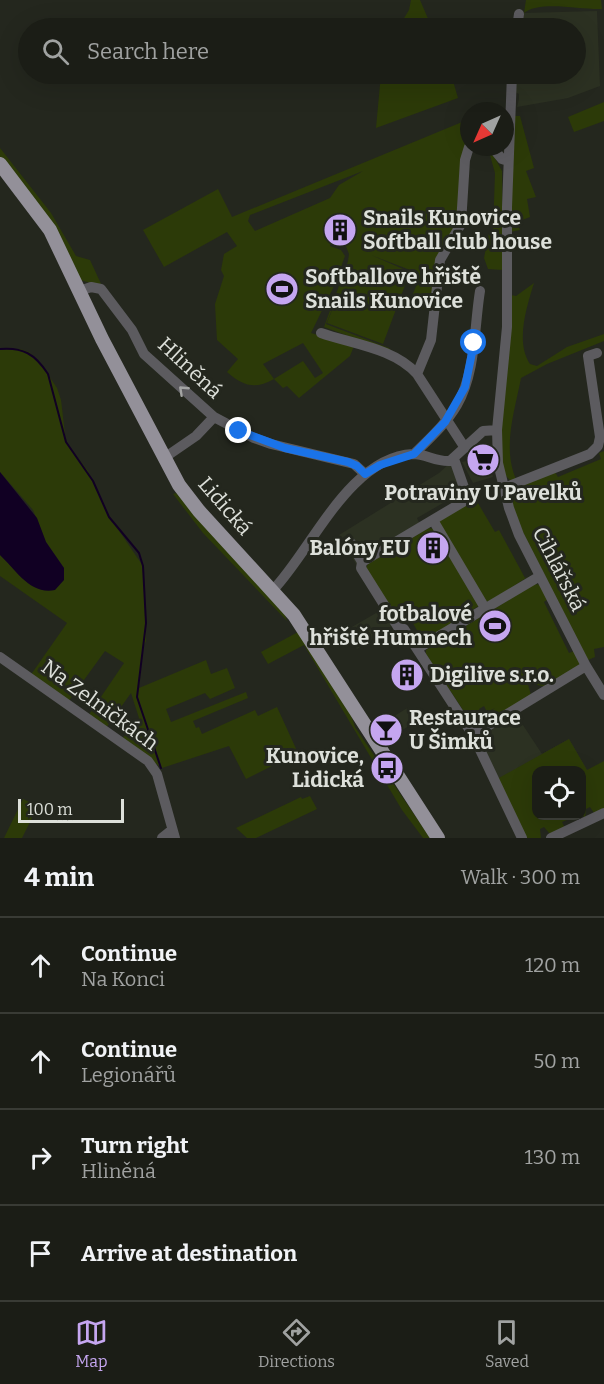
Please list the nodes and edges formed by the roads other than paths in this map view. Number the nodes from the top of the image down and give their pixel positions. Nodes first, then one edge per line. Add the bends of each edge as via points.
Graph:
1 (519, 14) dead end
2 (518, 18) edge
3 (512, 84) edge
4 (466, 156) edge
5 (500, 156) edge
6 (508, 161) junction
7 (0, 164) edge
8 (80, 291) junction
9 (480, 291) dead end
10 (321, 333) dead end
11 (587, 356) dead end
12 (417, 374) junction
13 (214, 417) junction
14 (447, 419) junction
15 (497, 430) junction
16 (465, 448) junction
17 (414, 454) junction
18 (164, 458) junction
19 (454, 459) junction
20 (365, 474) junction
21 (504, 488) junction
22 (433, 520) junction
23 (351, 543) dead end
24 (362, 562) junction
25 (540, 576) junction
26 (273, 590) junction
27 (485, 608) junction
28 (417, 649) junction
29 (0, 657) edge
30 (586, 666) junction
31 (604, 695) edge
32 (473, 735) junction
33 (604, 813) edge
34 (173, 834) edge
35 (554, 837) edge
36 (162, 838) edge
37 (438, 838) edge
38 (522, 838) edge

1 - 2 street
3 - 6 street, Cihlářská
4 - 12 street via 460,224 440,260 431,340
5 - 6 street
6 - 15 street, Cihlářská via 507,327
7 - 8 main road, Lidická via 50,230
13 -> 8 street, Hliněná via 144,354 130,327 101,289 91,286
8 - 18 main road, Lidická
9 - 14 street via 467,380
10 - 12 street via 394,357
11 - 21 street via 600,437 597,448
12 - 14 street
13 - 18 street via 196,436
13 - 20 street, Hliněná via 254,438 354,464
14 - 16 street
14 - 17 street
15 - 16 street via 483,431
15 - 21 street, Cihlářská
16 - 19 street
17 - 19 street via 441,461
17 - 20 street
18 - 26 main road, Lidická via 192,503
19 - 22 street via 468,498
20 - 26 street
21 - 25 street, Cihlářská via 517,530
22 - 24 street
22 - 27 street
23 - 24 street
24 - 28 street via 398,627 404,629
25 - 27 street
25 - 30 street, Cihlářská
26 - 37 main road, Lidická via 300,624
27 - 28 street
28 - 32 street
29 - 34 street, Na Zelničkách via 148,761 157,774
30 - 31 street, Cihlářská
30 - 32 street
32 - 38 street
33 - 35 street
34 - 36 street, Na Zelničkách

